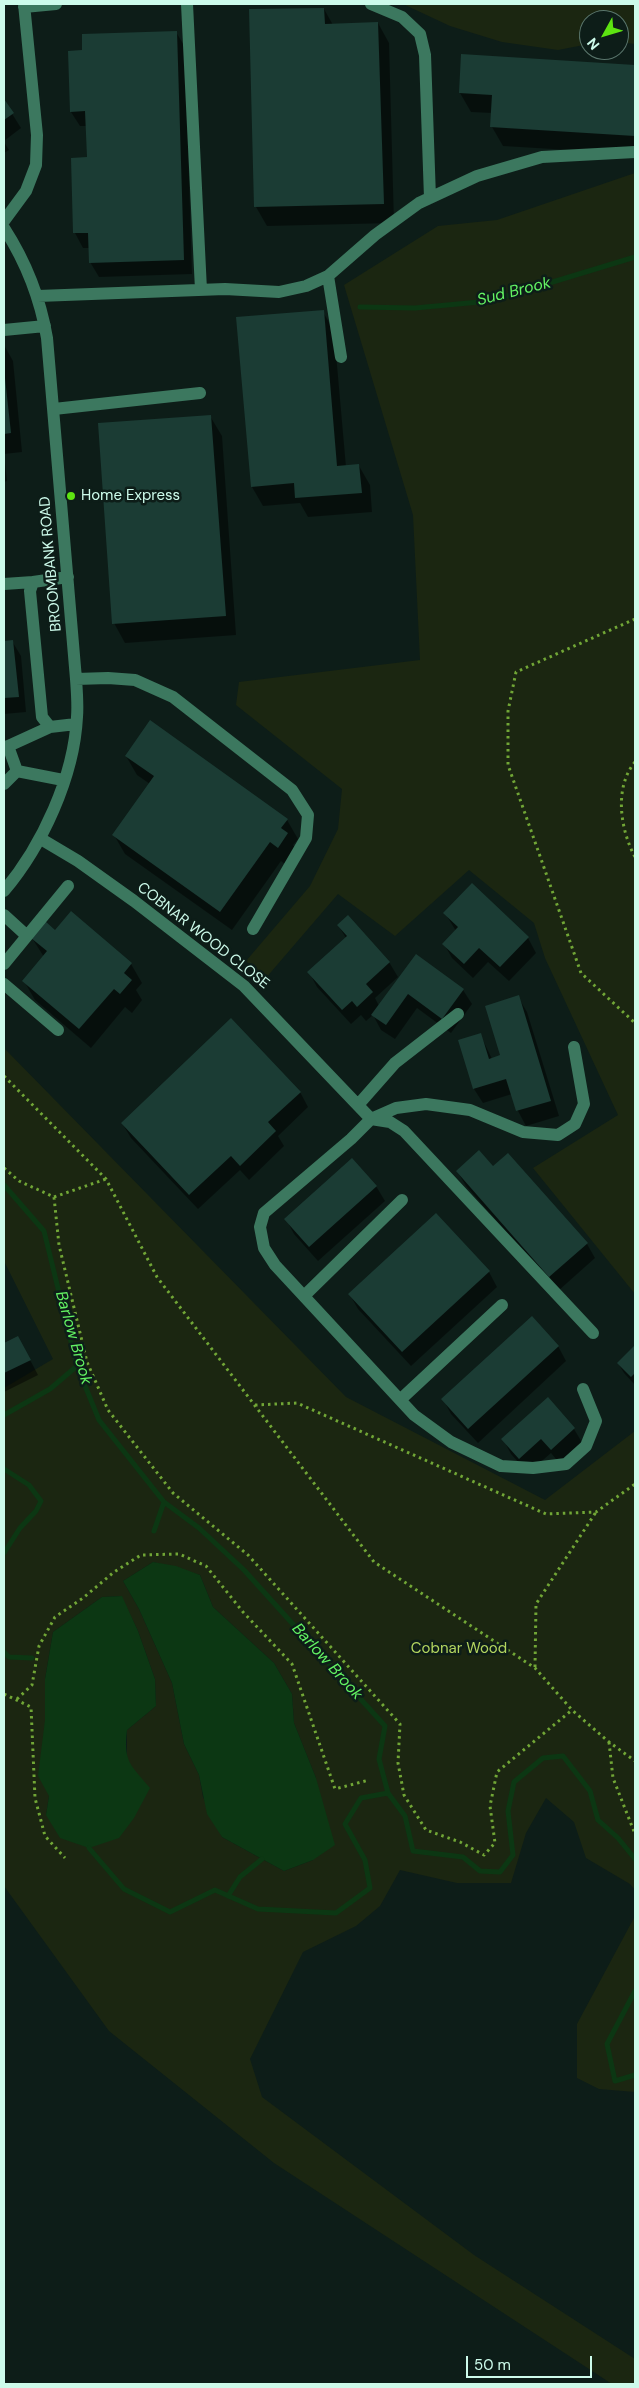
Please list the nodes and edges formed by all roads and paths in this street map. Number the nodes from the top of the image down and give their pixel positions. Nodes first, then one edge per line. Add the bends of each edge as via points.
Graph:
1 (56, 4) edge
2 (187, 4) edge
3 (371, 4) edge
4 (24, 5) edge
5 (635, 152) edge
6 (430, 198) junction
7 (4, 221) edge
8 (4, 228) edge
9 (328, 276) junction
10 (201, 290) junction
11 (38, 296) junction
12 (45, 326) junction
13 (4, 330) edge
14 (341, 357) dead end
15 (200, 394) dead end
16 (54, 409) junction
17 (68, 577) junction
18 (33, 582) junction
19 (4, 584) edge
20 (635, 619) edge
21 (76, 679) junction
22 (76, 724) junction
23 (50, 727) junction
24 (6, 747) edge
25 (635, 762) edge
26 (17, 771) junction
27 (64, 780) junction
28 (4, 784) edge
29 (41, 839) junction
30 (635, 857) edge
31 (68, 886) dead end
32 (4, 891) edge
33 (4, 914) edge
34 (253, 929) dead end
35 (27, 936) junction
36 (4, 964) edge
37 (4, 984) edge
38 (458, 1014) dead end
39 (635, 1023) edge
40 (58, 1030) dead end
41 (574, 1047) dead end
42 (4, 1076) edge
43 (358, 1105) junction
44 (371, 1119) junction
45 (4, 1168) edge
46 (106, 1179) junction
47 (54, 1196) junction
48 (402, 1200) dead end
49 (304, 1296) junction
50 (502, 1305) dead end
51 (593, 1333) dead end
52 (583, 1389) dead end
53 (400, 1400) junction
54 (254, 1405) junction
55 (635, 1484) edge
56 (596, 1512) junction
57 (535, 1668) junction
58 (4, 1694) edge
59 (17, 1699) junction
60 (572, 1710) junction
61 (609, 1742) junction
62 (635, 1761) edge
63 (369, 1780) dead end
64 (635, 1834) edge
65 (65, 1858) dead end

1 - 4 street
2 - 10 street
3 - 6 street via 402,17 420,34 425,56
4 - 7 street via 37,135 36,165 26,190
5 - 6 street via 542,157 477,176
6 - 9 street via 375,235
8 - 11 street, BROOMBANK ROAD via 20,253
9 - 10 street via 306,286 279,292
9 - 14 street
10 - 11 street
11 - 12 street, BROOMBANK ROAD
12 - 13 street
12 - 16 street, BROOMBANK ROAD
15 - 16 street
16 - 17 street, BROOMBANK ROAD
17 - 18 street
17 - 21 street, BROOMBANK ROAD
18 - 19 street
18 - 23 street via 30,592 42,717
20 - 39 path via 516,672 508,711 508,765 581,973
21 - 22 street, BROOMBANK ROAD
21 - 34 street via 135,680 173,697 292,790 308,816 306,838
22 - 23 street
22 - 27 street, BROOMBANK ROAD
23 - 24 street
24 - 26 street
25 - 30 path via 626,773 621,799 624,825
26 - 27 street
26 - 28 street
27 - 29 street, BROOMBANK ROAD
29 - 32 street, BROOMBANK ROAD
29 - 43 street, COBNAR WOOD CLOSE via 134,901 244,986
31 - 35 street
33 - 35 street
35 - 36 street
37 - 40 street
38 - 43 street via 395,1063
41 - 44 street via 584,1104 575,1124 558,1135 523,1132 470,1110 426,1104 396,1108
42 - 46 path
43 - 44 street, COBNAR WOOD CLOSE
44 - 49 street via 264,1213 260,1227 264,1248
44 - 51 street via 390,1122 404,1131
45 - 47 path via 19,1181
46 - 47 path
46 - 54 path via 157,1277
47 - 60 path via 59,1245 87,1362 108,1410 173,1493 248,1555 400,1724 398,1763 404,1794 426,1830 484,1855 495,1843 490,1806 497,1772
48 - 49 street
49 - 53 street
50 - 53 street
52 - 53 street via 596,1421 586,1446 566,1464 533,1468 501,1466 451,1442 414,1415
54 - 56 path via 297,1403 546,1514
54 - 57 path via 374,1562
55 - 56 path
56 - 57 path via 536,1604
57 - 60 path
58 - 59 path
59 - 63 path via 32,1685 39,1646 55,1617 141,1555 179,1554 206,1566 243,1612 292,1664 335,1789
59 - 65 path via 31,1707 35,1798 44,1836
60 - 61 path
61 - 62 path
61 - 64 path via 613,1778

